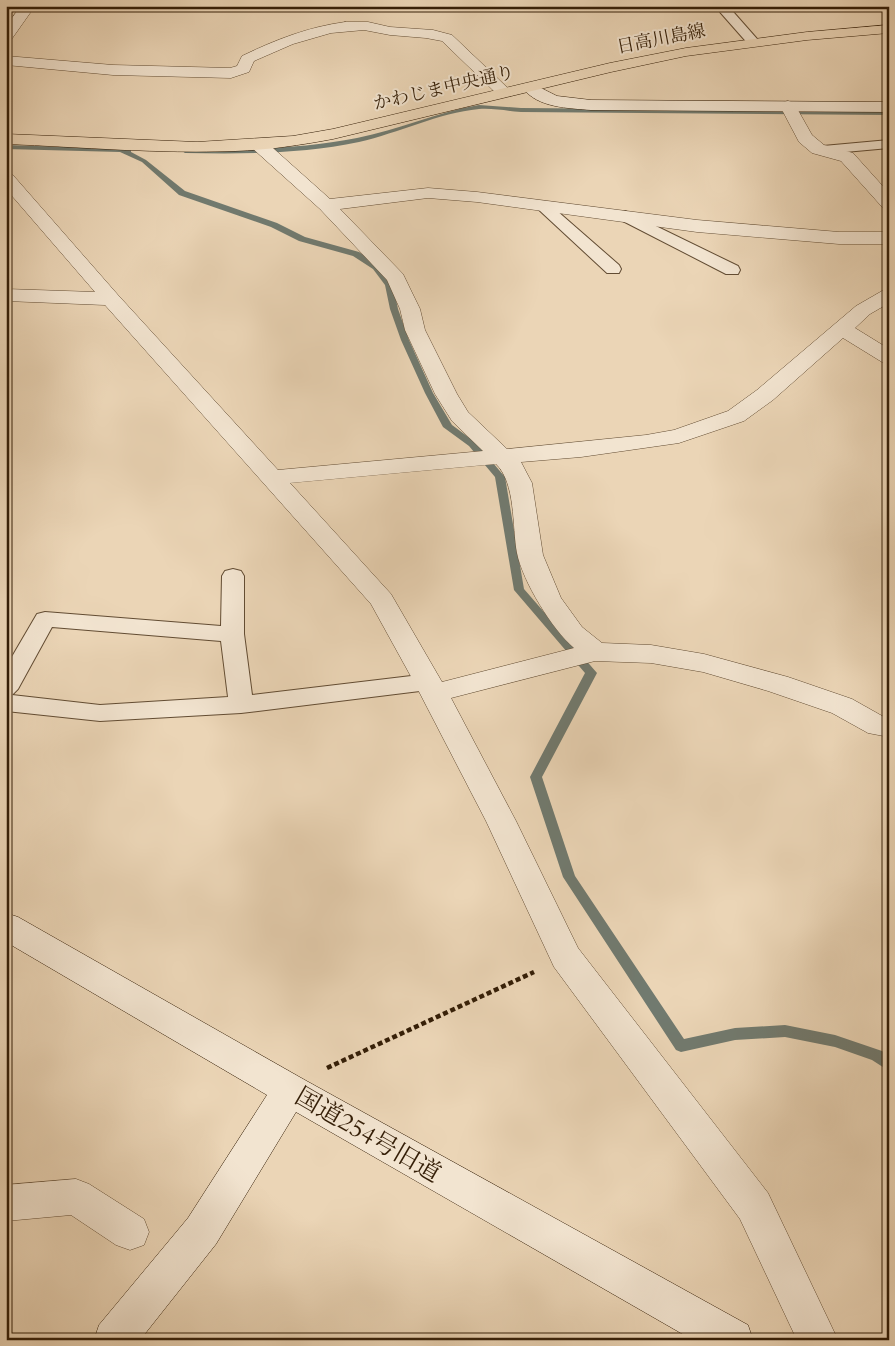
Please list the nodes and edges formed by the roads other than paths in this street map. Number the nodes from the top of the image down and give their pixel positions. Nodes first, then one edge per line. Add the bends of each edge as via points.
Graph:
1 (28, 6) edge
2 (724, 9) dead end
3 (348, 13) dead end
4 (362, 25) junction
5 (889, 29) edge
6 (6, 37) edge
7 (754, 43) junction
8 (6, 60) edge
9 (531, 88) junction
10 (505, 93) junction
11 (788, 106) junction
12 (889, 107) edge
13 (6, 139) edge
14 (258, 144) junction
15 (889, 144) edge
16 (823, 150) junction
17 (11, 188) edge
18 (889, 204) edge
19 (326, 205) junction
20 (543, 206) junction
21 (624, 216) junction
22 (889, 238) edge
23 (614, 268) dead end
24 (732, 270) dead end
25 (889, 295) edge
26 (6, 296) edge
27 (111, 300) junction
28 (842, 329) junction
29 (889, 358) edge
30 (503, 456) junction
31 (274, 478) junction
32 (233, 576) dead end
33 (232, 634) junction
34 (595, 652) junction
35 (431, 687) junction
36 (6, 689) edge
37 (6, 703) edge
38 (241, 704) junction
39 (889, 727) edge
40 (6, 926) edge
41 (290, 1090) junction
42 (6, 1203) edge
43 (130, 1232) dead end
44 (114, 1340) edge
45 (733, 1340) edge
46 (818, 1340) edge

1 - 6 street
2 - 7 lane
3 - 4 street
4 - 8 street via 296,38 247,59 244,70 231,73 113,70
4 - 10 street via 447,38
5 - 7 main road, 日高川島線
7 - 9 main road, 日高川島線 via 686,52
9 - 10 main road, かわじま中央通り
9 - 11 street, かわじま中央通り via 537,94 557,101 591,105
10 - 14 main road, かわじま中央通り via 333,134
11 - 12 street, かわじま中央通り
11 - 16 street via 805,138
13 - 14 main road, かわじま中央通り via 188,147
14 - 19 street
15 - 16 lane
16 - 18 street via 847,157
17 - 27 street
19 - 20 street via 428,193
19 - 30 street via 396,278 410,309 415,330 446,394 460,416
20 - 21 street
20 - 23 lane
21 - 22 street via 697,226 830,237
21 - 24 lane
25 - 28 street via 863,310
26 - 27 street
27 - 31 street
28 - 29 street
28 - 30 street via 766,395 736,416 719,423 679,436 646,442
30 - 31 street
30 - 34 street via 513,467 520,483 530,555 549,600 573,633
31 - 35 street via 382,600
32 - 33 lane
33 - 36 lane via 45,619
33 - 38 lane
34 - 35 street
34 - 39 street via 651,654 704,663 842,706 878,726
35 - 38 lane
35 - 46 street via 501,821 566,957 754,1206
37 - 38 lane via 100,713
40 - 41 street, 国道254号旧道
41 - 44 street via 202,1231
41 - 45 street, 国道254号旧道
42 - 43 street via 76,1197

